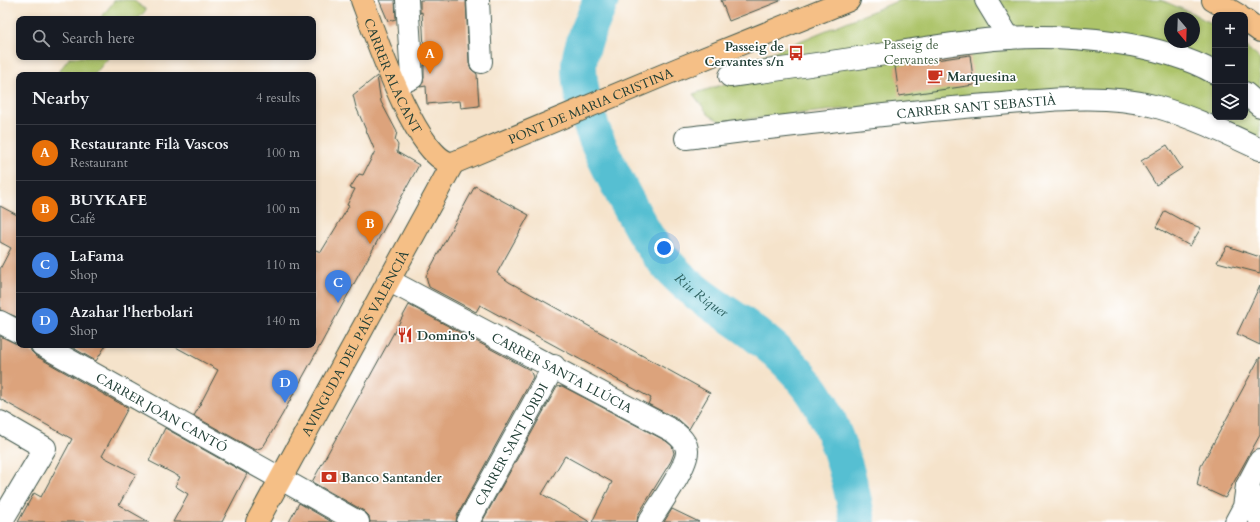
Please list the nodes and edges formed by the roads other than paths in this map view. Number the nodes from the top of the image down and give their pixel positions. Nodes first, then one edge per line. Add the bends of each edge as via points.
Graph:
1 (362, 0) edge
2 (407, 0) edge
3 (478, 0) edge
4 (849, 0) edge
5 (986, 0) edge
6 (1213, 0) edge
7 (1233, 12) edge
8 (1248, 22) edge
9 (1260, 31) edge
10 (1009, 38) junction
11 (481, 62) dead end
12 (1212, 71) edge
13 (730, 76) dead end
14 (396, 85) junction
15 (1248, 96) edge
16 (1260, 106) edge
17 (686, 138) dead end
18 (430, 148) junction
19 (1260, 149) edge
20 (453, 163) junction
21 (434, 196) junction
22 (388, 280) junction
23 (0, 322) edge
24 (16, 330) edge
25 (47, 348) edge
26 (554, 366) junction
27 (0, 422) edge
28 (1260, 461) edge
29 (281, 479) junction
30 (1247, 486) junction
31 (1260, 521) edge
32 (1, 522) edge
33 (257, 522) edge
34 (358, 522) edge
35 (468, 522) edge
36 (649, 522) edge
37 (1236, 522) edge

1 - 14 main road, CARRER ALACANT
2 - 14 street via 412,78
3 - 11 street
4 - 20 main road, PONT DE MARIA CRISTINA
5 - 10 street
6 - 7 main road
8 - 9 main road
10 - 12 street via 1060,38 1122,43 1157,50
10 - 13 street
14 - 18 main road, CARRER ALACANT via 413,123
15 - 16 street
17 - 19 street, CARRER SANT SEBASTIÀ via 898,112 1105,99 1167,110
18 - 20 main road, CARRER ALACANT via 441,159
18 - 21 main road, CARRER ALACANT via 434,171
20 - 21 main road, AVINGUDA DEL PAÍS VALENCIÀ
21 - 22 main road, AVINGUDA DEL PAÍS VALENCIÀ
22 - 26 street, CARRER SANTA LLÚCIA
22 - 29 main road, AVINGUDA DEL PAÍS VALENCIÀ
23 - 24 street
25 - 29 street, CARRER JOAN CANTÓ
26 - 35 street, CARRER SANT JORDI
26 - 36 street, CARRER SANTA LLÚCIA via 673,431 684,441 687,450 686,462
27 - 32 street via 45,448
28 - 30 street
29 - 33 main road, AVINGUDA DEL PAÍS VALENCIÀ
29 - 34 street, CARRER JOAN CANTÓ
30 - 31 street via 1254,499
30 - 37 street via 1244,507

